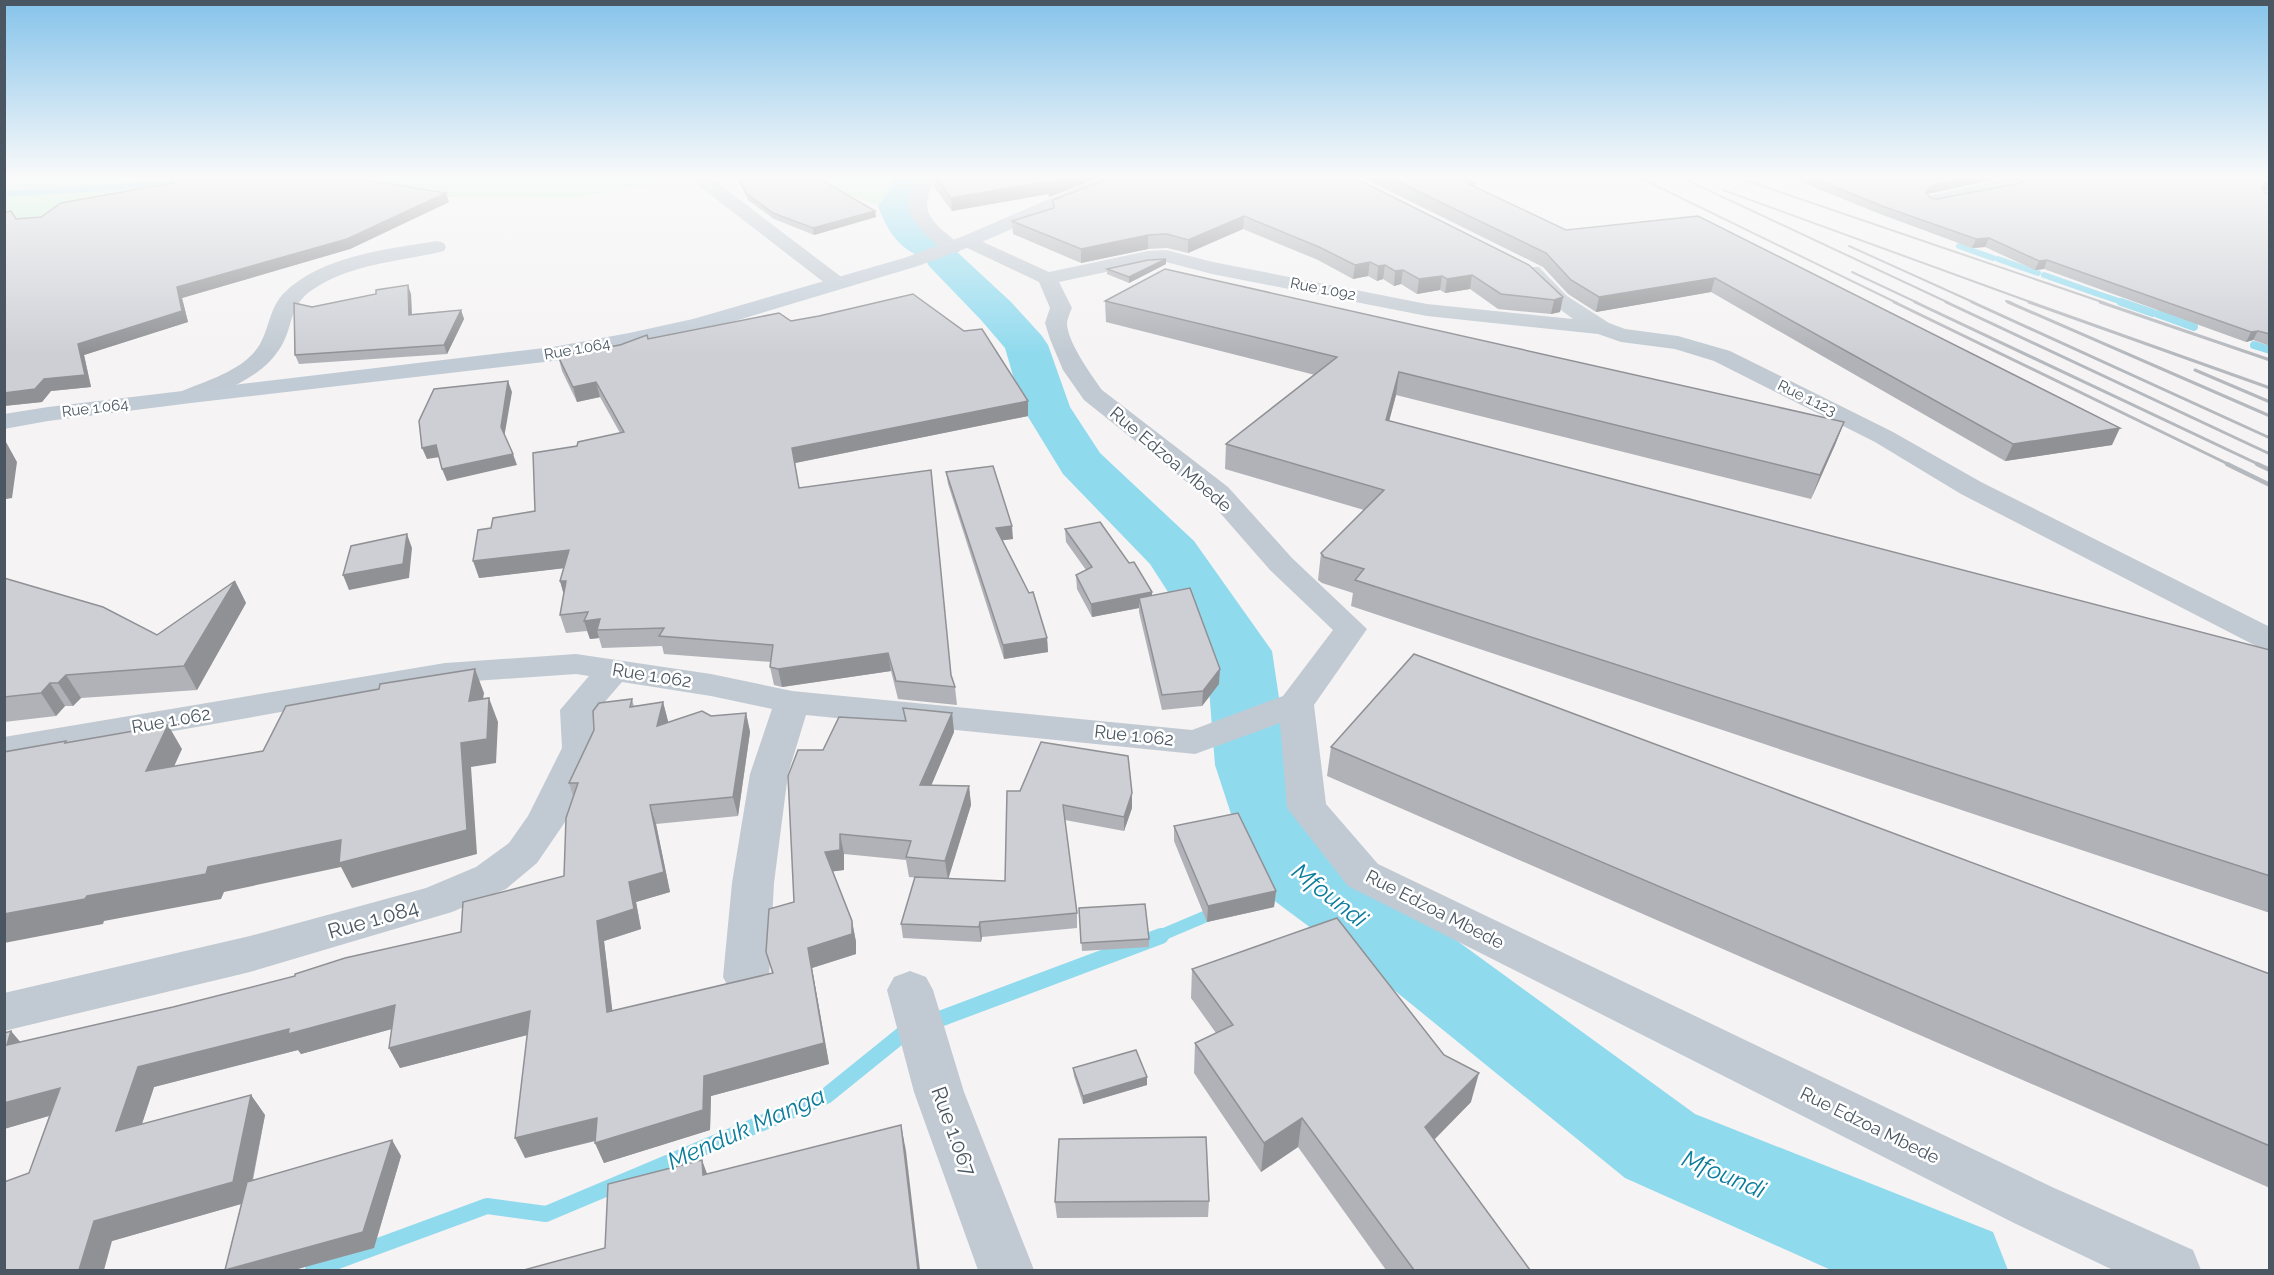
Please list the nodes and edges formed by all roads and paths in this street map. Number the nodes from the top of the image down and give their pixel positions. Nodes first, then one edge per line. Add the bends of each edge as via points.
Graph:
1 (775, 236) edge
2 (944, 236) edge
3 (980, 236) edge
4 (960, 244) junction
5 (437, 247) dead end
6 (1510, 261) edge
7 (1047, 278) junction
8 (837, 283) junction
9 (1601, 328) junction
10 (191, 396) junction
11 (4, 422) edge
12 (2270, 640) edge
13 (615, 669) junction
14 (792, 702) junction
15 (1296, 704) junction
16 (4, 749) edge
17 (746, 977) edge
18 (910, 990) dead end
19 (4, 1012) edge
20 (1006, 1270) edge
21 (2173, 1270) edge

1 - 8 street
2 - 4 street
3 - 4 main road, Rue 1.064
4 - 7 street
4 - 8 main road, Rue 1.064
5 - 10 street via 352,265 308,284 290,298 270,345 253,367
6 - 9 street, Rue 1.123 via 1535,273 1560,300
7 - 9 street, Rue 1.092 via 1166,256 1427,310
7 - 15 street, Rue Edzoa Mbede via 1061,308 1056,324 1061,339 1075,370 1093,395 1218,493 1281,564 1351,629
8 - 10 main road, Rue 1.064 via 698,324 553,354
9 - 12 street, Rue 1.123 via 1722,356
10 - 11 main road, Rue 1.064
13 - 14 street, Rue 1.062
13 - 16 street, Rue 1.062 via 576,664 445,673
13 - 19 street, Rue 1.084 via 578,710 580,748 545,822 523,853 491,878 436,901 261,951
14 - 15 street, Rue 1.062 via 1195,742
14 - 17 street via 769,774 753,883
15 - 21 street, Rue Edzoa Mbede via 1307,808 1363,875 2022,1200
18 - 20 street, Rue 1.067 via 939,1092

